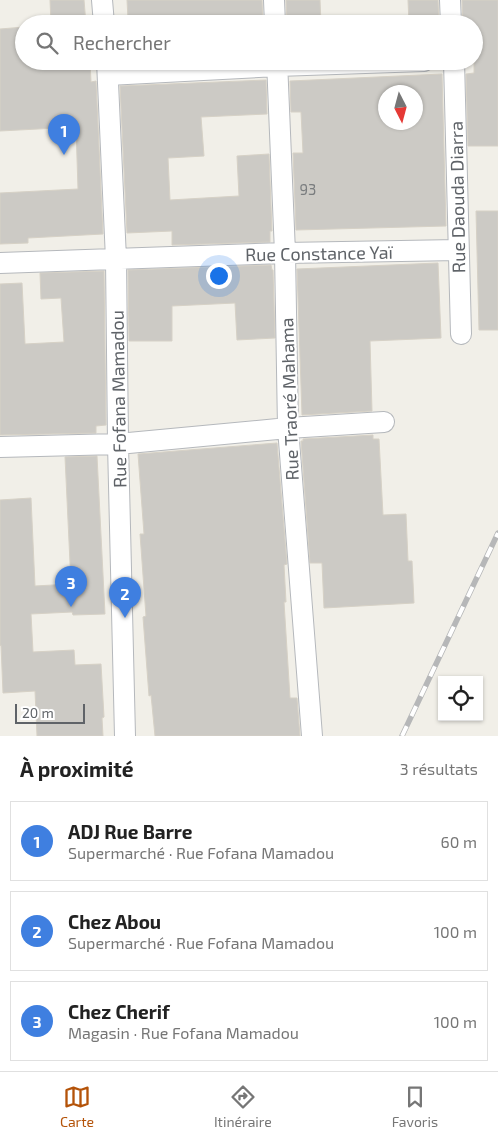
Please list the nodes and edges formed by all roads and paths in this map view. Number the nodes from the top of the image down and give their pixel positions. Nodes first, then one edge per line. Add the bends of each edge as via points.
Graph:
1 (102, 0) edge
2 (274, 0) edge
3 (450, 0) edge
4 (103, 15) edge
5 (275, 15) edge
6 (451, 15) edge
7 (108, 70) edge
8 (277, 70) edge
9 (454, 70) edge
10 (458, 250) junction
11 (285, 253) junction
12 (116, 259) junction
13 (0, 263) edge
14 (461, 334) dead end
15 (384, 422) dead end
16 (288, 428) junction
17 (118, 444) junction
18 (0, 447) edge
19 (126, 736) edge
20 (312, 736) edge

1 - 4 street
2 - 5 street
3 - 6 street
7 - 12 street, Rue Fofana Mamadou
8 - 11 street, Rue Traoré Mahama
9 - 10 street, Rue Daouda Diarra
10 - 11 street, Rue Constance Yaï
10 - 14 street, Rue Daouda Diarra
11 - 12 street, Rue Constance Yaï
11 - 16 street, Rue Traoré Mahama
12 - 13 street, Rue Constance Yaï
12 - 17 street, Rue Fofana Mamadou
15 - 16 street
16 - 17 street
16 - 20 street, Rue Traoré Mahama
17 - 18 street
17 - 19 street, Rue Fofana Mamadou

